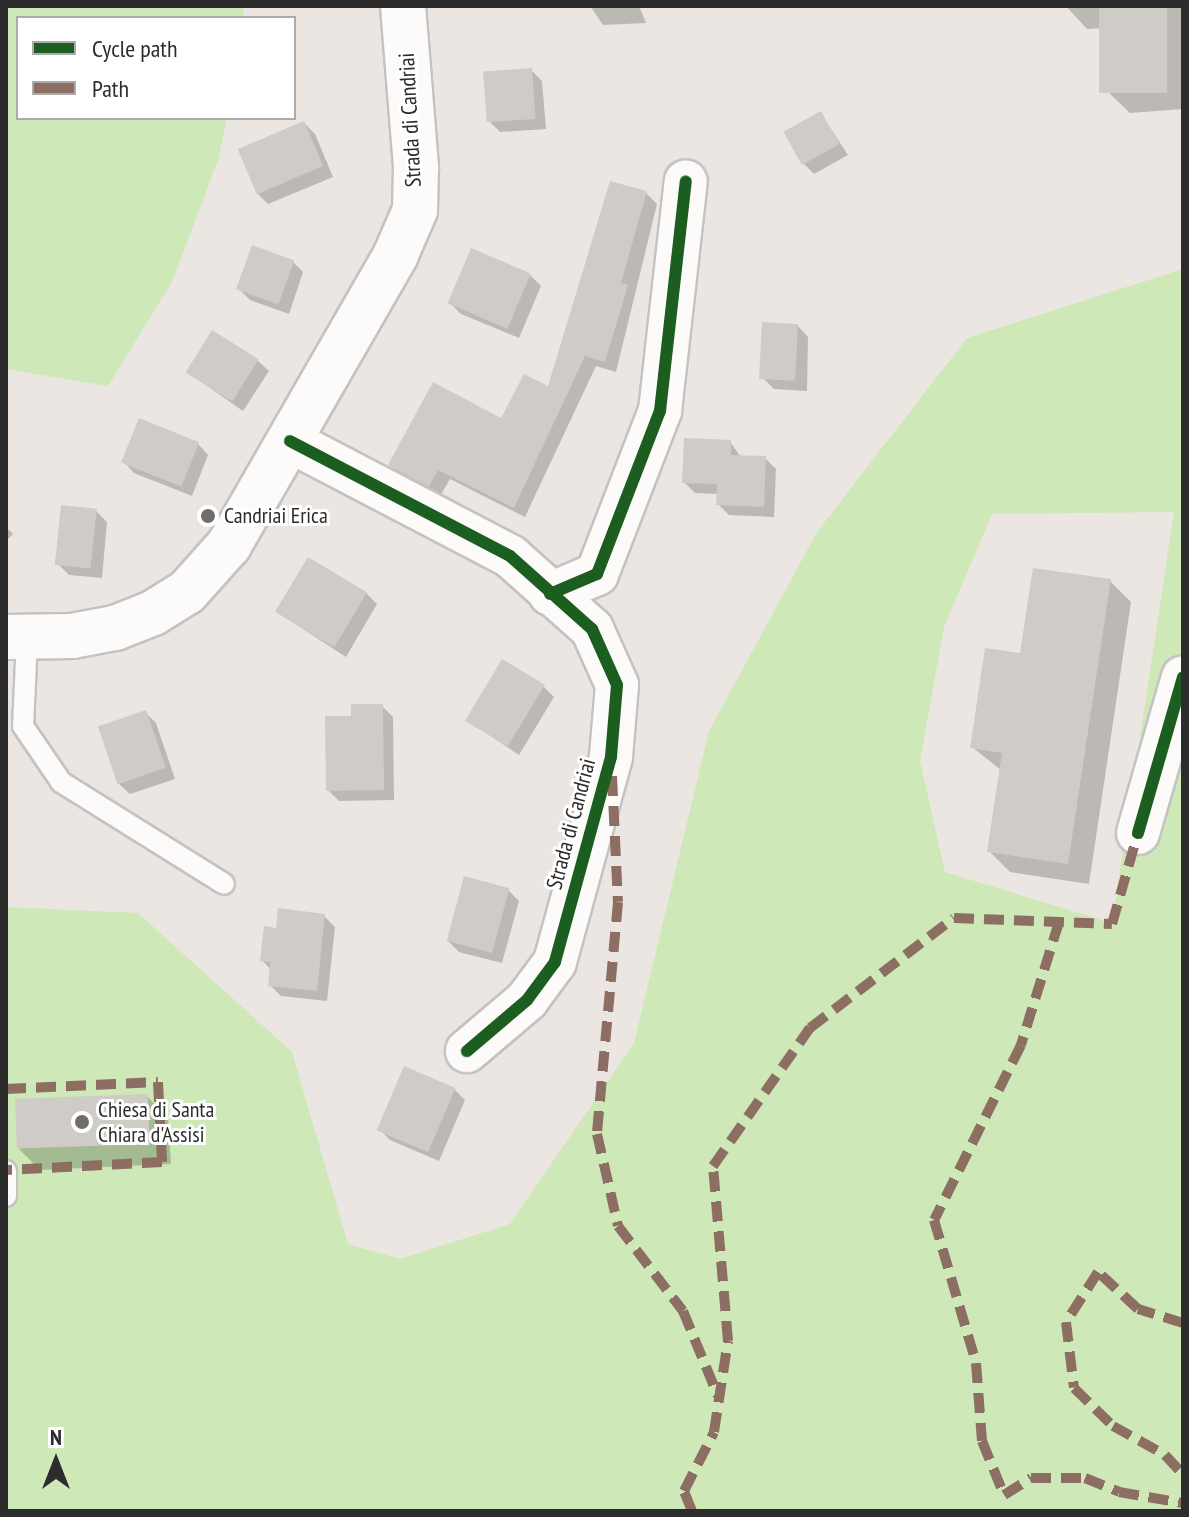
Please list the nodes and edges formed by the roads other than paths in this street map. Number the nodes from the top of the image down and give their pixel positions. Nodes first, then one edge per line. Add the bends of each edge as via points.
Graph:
1 (403, 6) edge
2 (686, 181) dead end
3 (290, 441) junction
4 (550, 594) junction
5 (16, 638) edge
6 (1183, 677) edge
7 (1138, 833) dead end
8 (224, 884) dead end
9 (467, 1051) dead end
10 (6, 1171) edge
11 (6, 1196) edge

1 - 3 main road, Strada di Candriai via 415,210 396,254
2 - 4 street via 660,411 597,574
3 - 4 street, Strada di Candriai via 313,449 393,498 464,528 510,556
3 - 5 main road, Strada di Candriai via 229,545 187,592 115,628
4 - 9 street, Strada di Candriai via 592,629 617,685 611,757 555,962 527,1000
5 - 8 lane, Strada di Candriai via 23,726 61,782
6 - 7 street
10 - 11 lane

